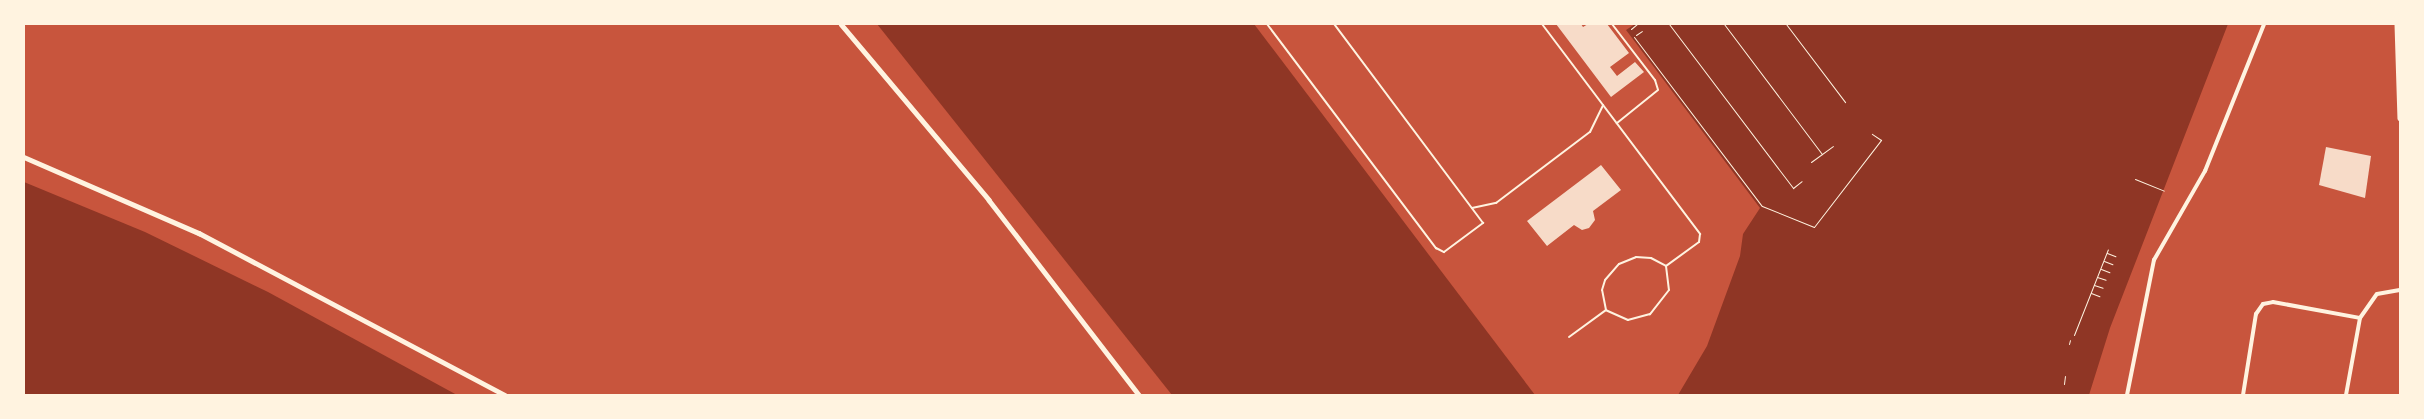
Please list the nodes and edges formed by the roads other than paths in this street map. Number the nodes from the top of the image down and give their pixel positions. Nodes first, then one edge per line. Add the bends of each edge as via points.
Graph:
1 (841, 24) edge
2 (1267, 24) edge
3 (1334, 24) edge
4 (1542, 24) edge
5 (1612, 24) edge
6 (2264, 24) edge
7 (2397, 24) edge
8 (1603, 105) junction
9 (2400, 118) edge
10 (1617, 123) junction
11 (24, 157) edge
12 (1472, 208) junction
13 (1666, 266) junction
14 (2400, 290) edge
15 (1606, 310) junction
16 (2360, 318) junction
17 (1569, 337) dead end
18 (505, 395) edge
19 (1139, 395) edge
20 (2127, 395) edge
21 (2243, 395) edge
22 (2346, 395) edge

1 - 19 street via 989,200
2 - 12 lane via 1440,252 1483,223
3 - 12 lane
4 - 8 lane
5 - 10 lane via 1655,80 1658,90
6 - 20 street via 2205,171 2154,260
7 - 9 street
8 - 10 lane
8 - 12 lane via 1590,132 1496,203
10 - 13 lane via 1700,234 1699,242
11 - 18 street via 199,233
13 - 15 lane via 1669,290 1650,314 1628,320
13 - 15 lane via 1646,256 1619,264 1605,280 1602,290
14 - 16 street via 2377,294
15 - 17 lane
16 - 21 street via 2273,302 2261,305 2256,314
16 - 22 street

